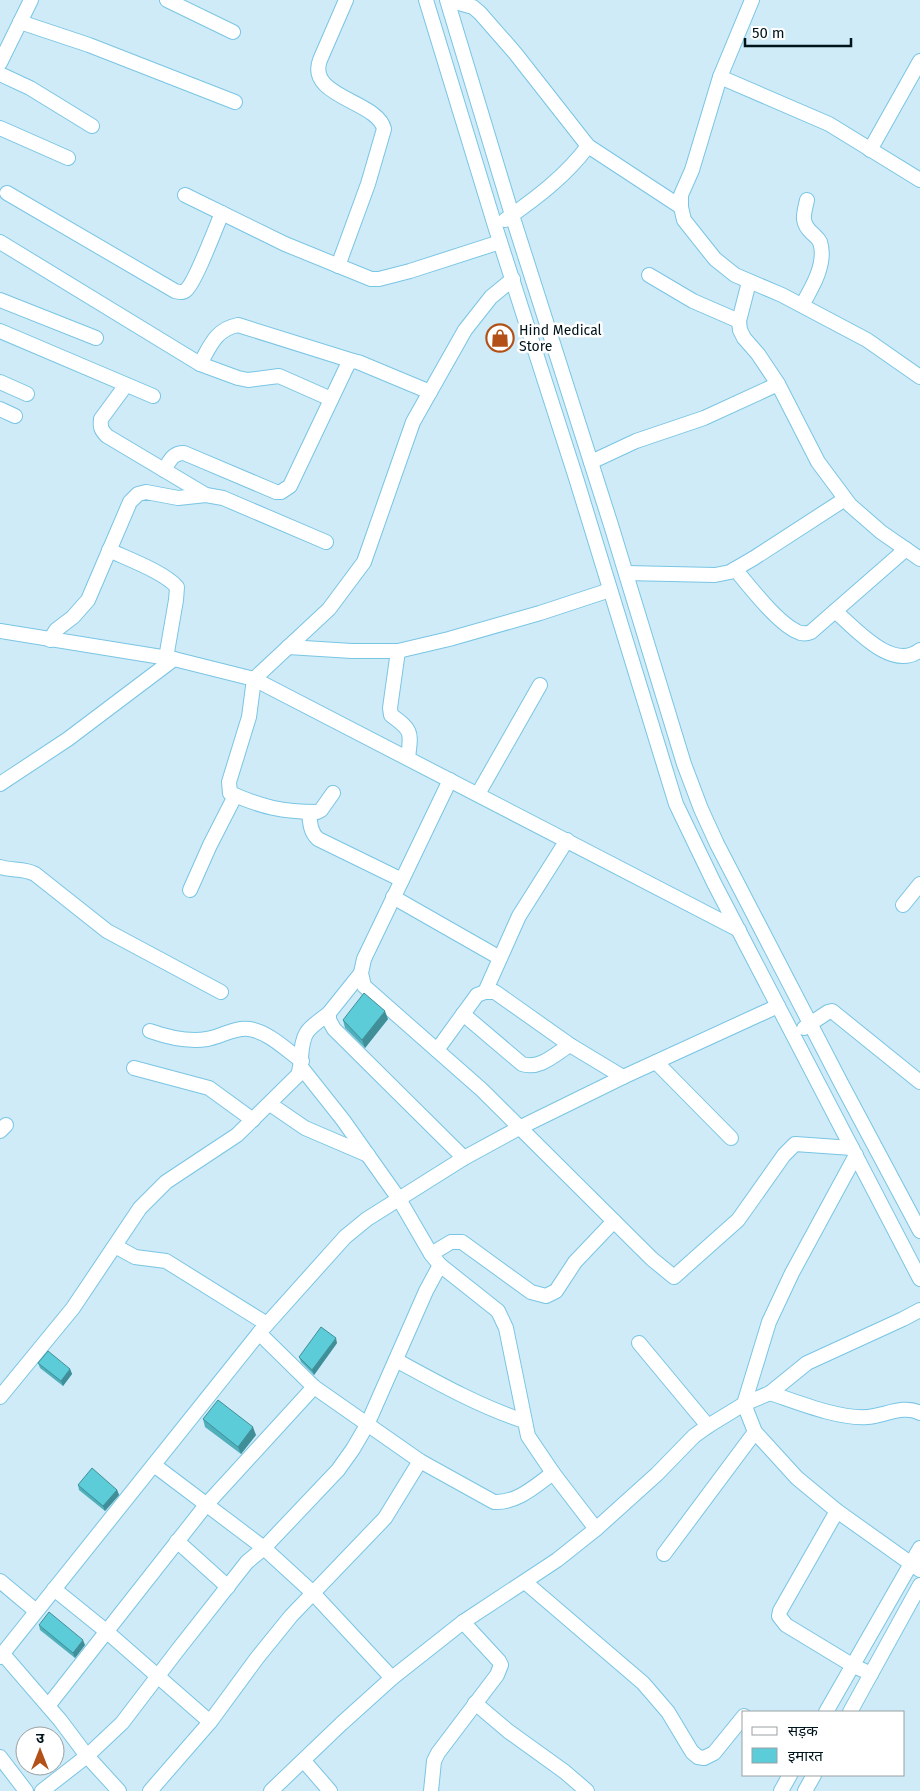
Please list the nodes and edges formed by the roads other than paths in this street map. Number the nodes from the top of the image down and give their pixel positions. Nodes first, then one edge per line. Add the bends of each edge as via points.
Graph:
1 (31, 0) edge
2 (167, 0) edge
3 (346, 0) edge
4 (426, 0) edge
5 (447, 0) edge
6 (752, 0) edge
7 (20, 22) junction
8 (233, 32) dead end
9 (920, 61) edge
10 (0, 62) edge
11 (0, 74) edge
12 (720, 77) junction
13 (235, 102) dead end
14 (92, 126) dead end
15 (0, 128) edge
16 (588, 146) junction
17 (870, 150) junction
18 (68, 158) dead end
19 (920, 180) edge
20 (7, 193) dead end
21 (185, 195) dead end
22 (807, 200) dead end
23 (681, 207) junction
24 (222, 213) junction
25 (512, 215) junction
26 (495, 226) junction
27 (0, 242) edge
28 (500, 242) junction
29 (338, 266) junction
30 (649, 274) dead end
31 (513, 279) junction
32 (749, 282) junction
33 (0, 300) edge
34 (802, 305) junction
35 (739, 321) junction
36 (0, 331) edge
37 (96, 338) dead end
38 (353, 361) junction
39 (200, 364) junction
40 (920, 378) edge
41 (0, 382) edge
42 (778, 384) junction
43 (126, 385) junction
44 (430, 392) junction
45 (27, 394) dead end
46 (153, 396) dead end
47 (331, 399) junction
48 (0, 409) edge
49 (15, 416) dead end
50 (591, 462) junction
51 (164, 470) junction
52 (206, 495) junction
53 (845, 498) junction
54 (326, 542) dead end
55 (906, 549) junction
56 (109, 550) junction
57 (920, 559) edge
58 (735, 569) junction
59 (626, 573) junction
60 (610, 590) junction
61 (835, 611) junction
62 (0, 631) edge
63 (50, 640) junction
64 (288, 647) junction
65 (920, 650) edge
66 (398, 651) junction
67 (170, 658) junction
68 (254, 678) junction
69 (540, 685) dead end
70 (408, 758) junction
71 (450, 780) junction
72 (0, 784) edge
73 (333, 794) dead end
74 (478, 794) junction
75 (236, 796) junction
76 (309, 812) junction
77 (567, 840) junction
78 (0, 867) edge
79 (402, 880) junction
80 (920, 884) edge
81 (190, 890) dead end
82 (393, 897) junction
83 (903, 905) dead end
84 (739, 930) junction
85 (500, 958) junction
86 (361, 973) junction
87 (221, 992) dead end
88 (485, 992) junction
89 (778, 1006) junction
90 (329, 1013) junction
91 (463, 1014) junction
92 (810, 1024) junction
93 (150, 1031) dead end
94 (794, 1034) junction
95 (570, 1045) junction
96 (437, 1050) junction
97 (656, 1062) junction
98 (301, 1064) junction
99 (134, 1068) dead end
100 (623, 1077) junction
101 (920, 1082) edge
102 (270, 1104) junction
103 (252, 1120) junction
104 (519, 1128) junction
105 (731, 1138) dead end
106 (854, 1152) junction
107 (368, 1155) junction
108 (464, 1158) junction
109 (399, 1199) junction
110 (614, 1221) junction
111 (920, 1231) edge
112 (115, 1246) junction
113 (436, 1260) junction
114 (920, 1279) edge
115 (920, 1310) edge
116 (263, 1329) junction
117 (639, 1342) dead end
118 (396, 1360) junction
119 (314, 1387) junction
120 (2, 1389) edge
121 (770, 1393) junction
122 (744, 1404) junction
123 (920, 1413) edge
124 (524, 1422) junction
125 (367, 1425) junction
126 (708, 1426) junction
127 (755, 1432) junction
128 (420, 1461) junction
129 (154, 1465) junction
130 (552, 1473) junction
131 (206, 1505) junction
132 (837, 1511) junction
133 (596, 1529) junction
134 (177, 1541) junction
135 (264, 1548) junction
136 (920, 1548) edge
137 (664, 1554) dead end
138 (915, 1567) edge
139 (0, 1581) edge
140 (525, 1582) junction
141 (920, 1585) edge
142 (228, 1587) junction
143 (54, 1589) junction
144 (312, 1592) junction
145 (886, 1606) junction
146 (36, 1612) junction
147 (903, 1616) junction
148 (463, 1622) junction
149 (106, 1631) junction
150 (1, 1656) edge
151 (852, 1665) junction
152 (871, 1674) junction
153 (158, 1677) junction
154 (392, 1678) junction
155 (475, 1704) junction
156 (48, 1706) junction
157 (827, 1711) edge
158 (851, 1711) edge
159 (742, 1718) edge
160 (210, 1722) junction
161 (87, 1756) junction
162 (0, 1757) edge
163 (304, 1761) junction
164 (789, 1776) edge
165 (813, 1776) edge
166 (26, 1791) edge
167 (42, 1791) edge
168 (119, 1791) edge
169 (150, 1791) edge
170 (271, 1791) edge
171 (330, 1791) edge
172 (431, 1791) edge
173 (588, 1791) edge
174 (781, 1791) edge
175 (804, 1791) edge

1 - 7 street
2 - 8 street
3 - 29 street via 317,67 318,74 342,97 378,117 384,129
4 - 26 street
5 - 16 street via 473,7 480,13 516,53
5 - 25 street
6 - 12 street
7 - 10 street
7 - 13 street via 89,45
9 - 17 street
11 - 14 street via 30,88
12 - 17 street via 829,124
12 - 23 street
15 - 18 street
16 - 23 street
16 - 25 street via 575,163
17 - 19 street
20 - 24 street via 181,293 187,290 195,276
21 - 24 street
22 - 34 street via 804,220 806,227 818,238 821,254 818,277
23 - 32 street via 684,220 715,259
24 - 29 street
25 - 26 street
25 - 50 street
26 - 28 street
27 - 39 street
28 - 29 street via 379,279
28 - 31 street
30 - 35 street via 694,301
31 - 44 street via 491,298 465,330
31 - 60 street
32 - 34 street
32 - 35 street
33 - 37 street
34 - 40 street via 867,340
35 - 42 street via 744,338
36 - 43 street
38 - 39 street via 238,325 220,331
38 - 44 street
38 - 47 street via 348,364
39 - 47 street via 248,380 279,376
41 - 45 street
42 - 50 street via 704,418 636,441
42 - 53 street via 818,462
43 - 46 street
43 - 51 street via 101,419 101,431
44 - 64 street via 413,422 364,562 329,609
47 - 51 street via 290,486 281,492 184,453 172,456
48 - 49 street
50 - 59 street
51 - 52 street
52 - 54 street via 223,498
52 - 56 street via 184,498 146,492 138,494 130,502
53 - 55 street via 881,532
53 - 58 street
55 - 57 street
55 - 61 street
56 - 63 street via 88,600 56,630
56 - 67 street via 172,581 177,587
58 - 59 street via 715,575
58 - 61 street via 775,614 794,630 806,634 811,632
59 - 92 street via 684,764 701,809
60 - 66 street via 540,614
60 - 84 street via 676,804
61 - 65 street via 884,651 906,656
62 - 63 street
63 - 67 street
64 - 66 street
64 - 68 street
66 - 70 street via 390,708 391,715 410,731
67 - 68 street
67 - 72 street via 68,739
68 - 70 street
68 - 75 street via 249,717 229,782 230,794
69 - 74 street
70 - 71 street
71 - 74 street
71 - 79 street
73 - 76 street via 321,810
74 - 77 street
75 - 76 street via 263,807
75 - 81 street
76 - 79 street via 311,830 318,839
77 - 84 street
77 - 85 street via 519,916
78 - 87 street via 26,869 35,874 107,931
79 - 82 street
80 - 83 street
82 - 85 street
82 - 86 street via 364,959
84 - 89 street
85 - 88 street
86 - 90 street
86 - 96 street via 364,986
88 - 91 street via 477,995
88 - 95 street via 495,992
89 - 94 street
89 - 97 street
90 - 98 street via 304,1038
90 - 108 street via 334,1029
91 - 95 street via 522,1064 538,1066
91 - 96 street
92 - 94 street
92 - 101 street via 832,1011
92 - 111 street
93 - 98 street via 200,1040 247,1029 272,1040
94 - 106 street
95 - 100 street
96 - 104 street
97 - 100 street
97 - 105 street
98 - 102 street via 298,1075
98 - 107 street
99 - 103 street via 209,1088
100 - 104 street
102 - 103 street
102 - 107 street via 305,1128
103 - 112 street via 236,1135 166,1182 140,1208
104 - 108 street
104 - 110 street
106 - 110 street via 795,1144 738,1220 674,1278
106 - 114 street
106 - 122 street via 770,1322
107 - 109 street
108 - 109 street
109 - 113 street
109 - 116 street via 345,1238
110 - 113 street via 575,1262 556,1291 546,1296 531,1292 462,1242 451,1242
112 - 116 street via 135,1257 166,1261
112 - 120 street via 74,1308
113 - 118 street
113 - 124 street via 498,1311 506,1328
115 - 121 street via 807,1363
116 - 119 street
116 - 129 street
117 - 126 street
118 - 124 street via 457,1394
118 - 125 street
119 - 125 street
119 - 131 street
121 - 122 street
121 - 123 street via 848,1415 869,1417 909,1409
122 - 126 street
122 - 127 street
124 - 130 street via 528,1436
125 - 128 street
125 - 135 street via 338,1470
126 - 133 street
127 - 132 street via 797,1478
127 - 137 street
128 - 130 street via 494,1502 520,1497
128 - 144 street via 385,1518
129 - 131 street
129 - 143 street
130 - 133 street
131 - 134 street
131 - 135 street
132 - 138 street
132 - 151 street via 778,1616 786,1625
133 - 140 street
134 - 142 street
134 - 149 street
135 - 142 street
135 - 144 street
136 - 138 street
138 - 145 street
139 - 146 street
140 - 148 street
140 - 159 street via 643,1683 668,1712 698,1757 714,1753
141 - 147 street
142 - 153 street
143 - 146 street
143 - 149 street
144 - 154 street
144 - 160 street via 257,1658
145 - 147 street
145 - 151 street
146 - 150 street
147 - 152 street
148 - 154 street
148 - 155 street via 501,1665
149 - 153 street
149 - 156 street
150 - 156 street
151 - 152 street
151 - 157 street
152 - 158 street
153 - 160 street
153 - 161 street via 122,1723
154 - 163 street
155 - 172 street via 434,1761
155 - 173 street
156 - 161 street
160 - 169 street
161 - 167 street
161 - 168 street
162 - 166 street
163 - 170 street
163 - 171 street
164 - 174 street
165 - 175 street

